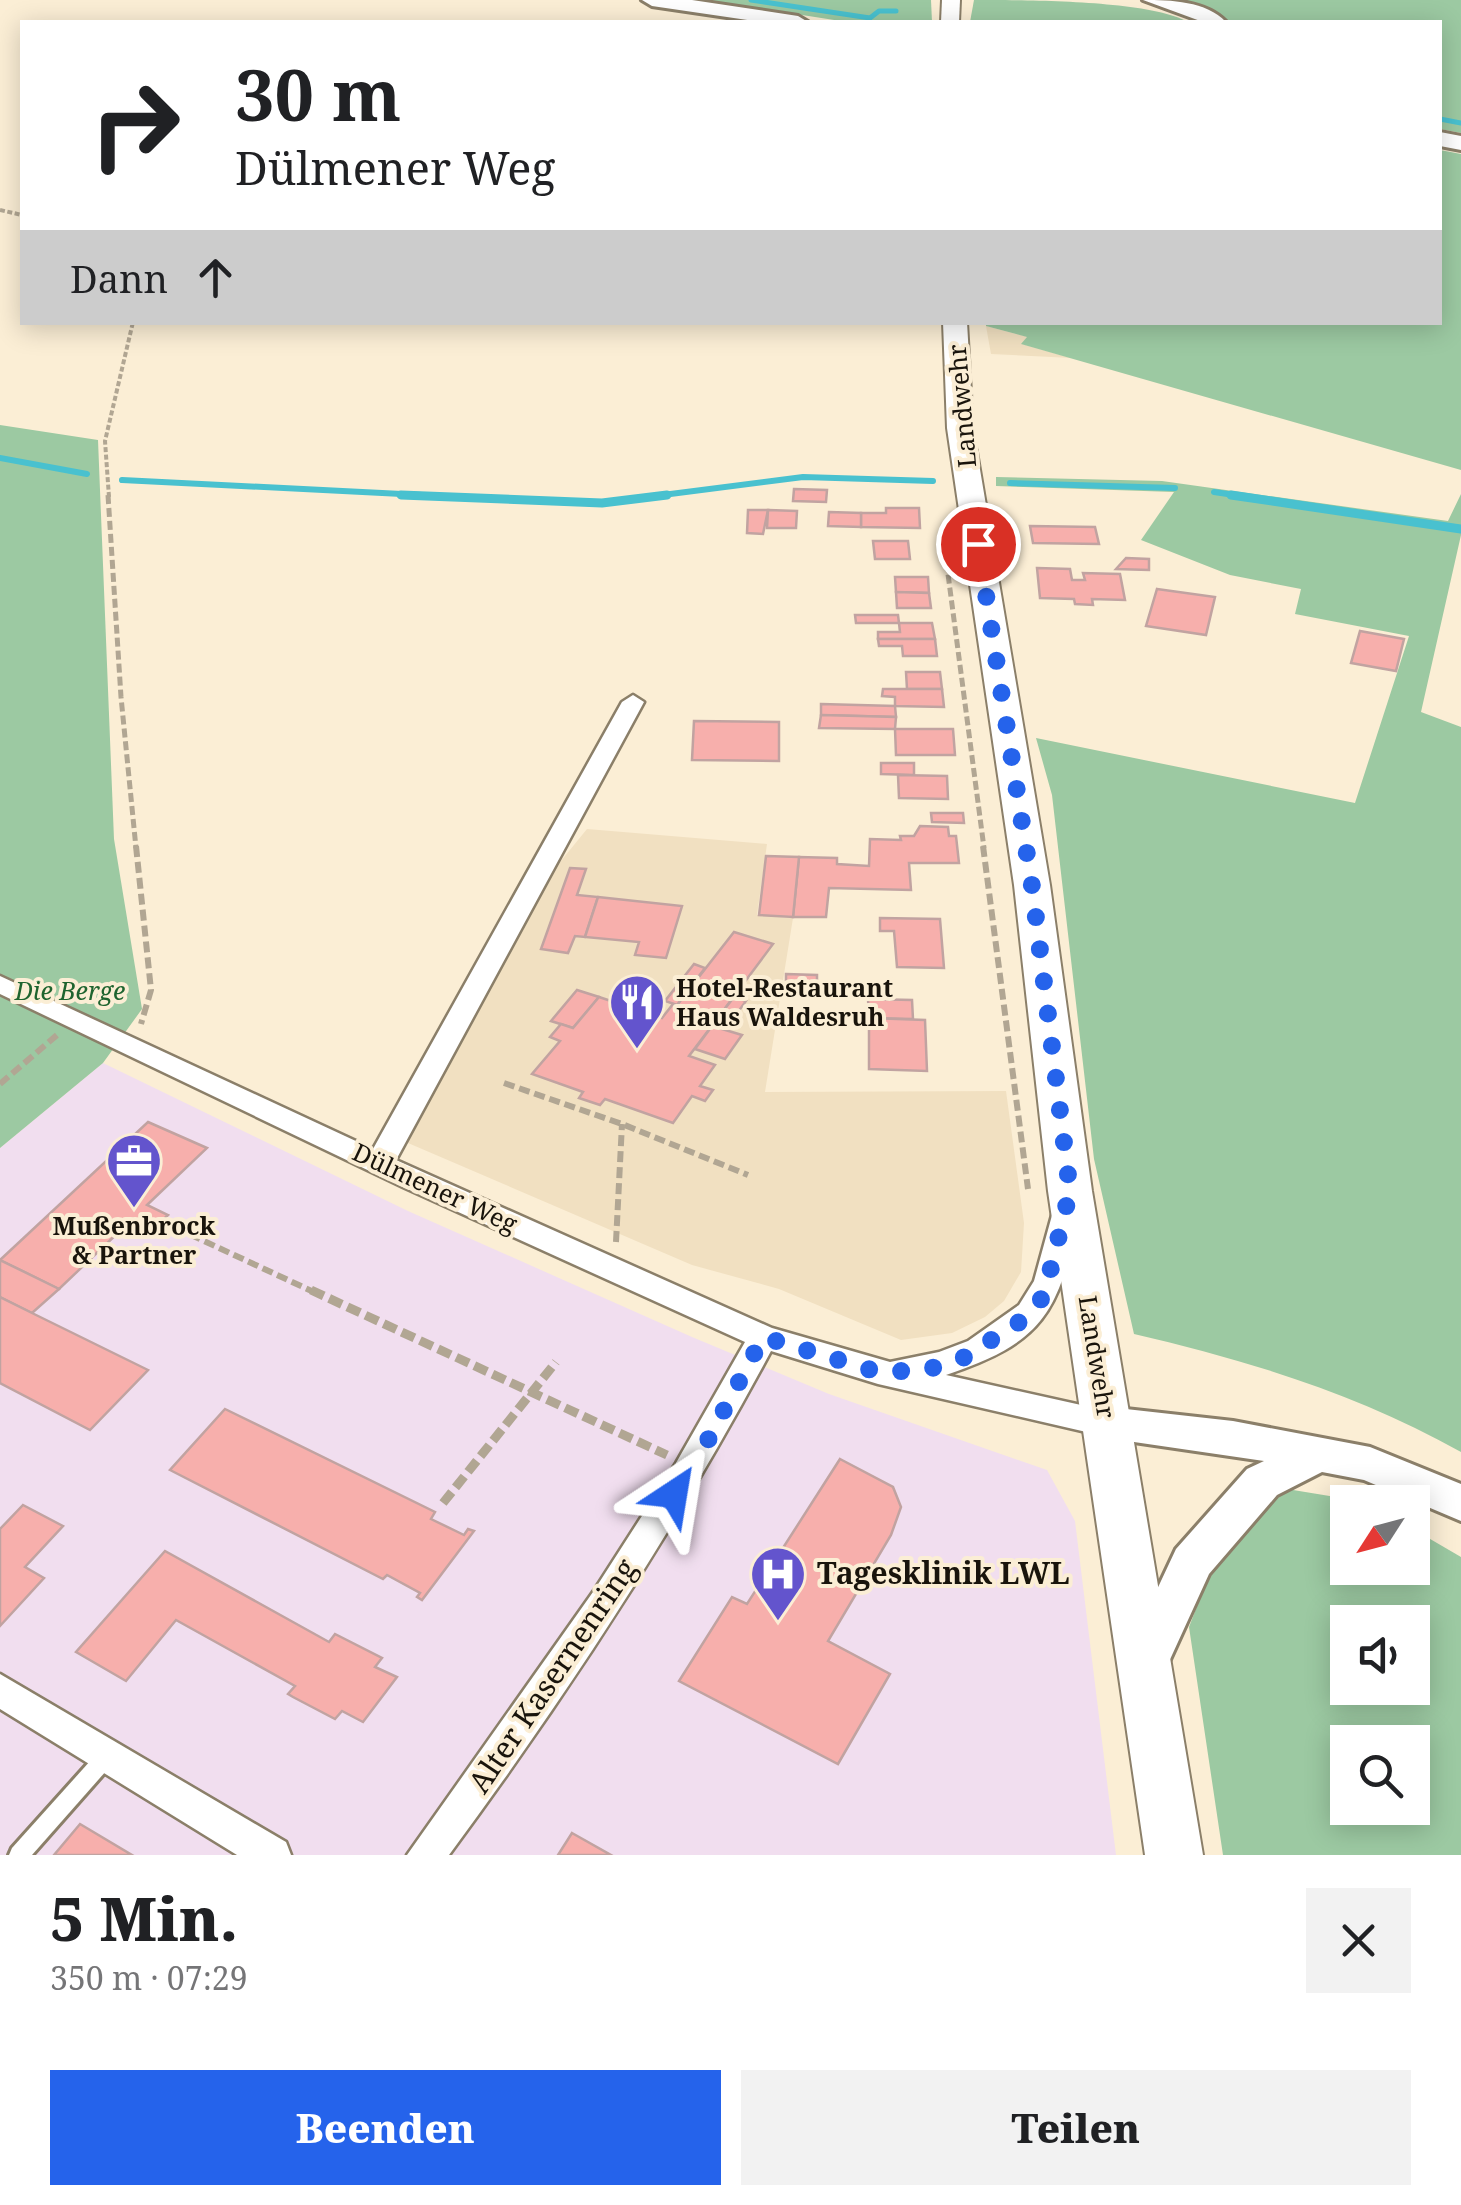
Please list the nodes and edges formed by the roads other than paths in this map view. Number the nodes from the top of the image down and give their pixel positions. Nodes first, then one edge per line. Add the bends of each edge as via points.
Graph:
1 (652, 0) edge
2 (686, 0) edge
3 (1154, 0) edge
4 (630, 6) dead end
5 (1178, 7) junction
6 (650, 20) edge
7 (785, 20) edge
8 (811, 20) edge
9 (1193, 20) edge
10 (1213, 20) edge
11 (956, 325) edge
12 (633, 702) dead end
13 (0, 984) edge
14 (380, 1164) junction
15 (1070, 1191) junction
16 (763, 1337) junction
17 (878, 1372) junction
18 (1108, 1424) junction
19 (1315, 1456) junction
20 (1461, 1503) edge
21 (1146, 1663) junction
22 (0, 1690) edge
23 (108, 1756) junction
24 (19, 1855) edge
25 (272, 1855) edge
26 (426, 1855) edge
27 (1174, 1855) edge

1 - 7 highway
2 - 8 highway
3 - 5 highway
4 - 6 highway
5 - 9 highway
5 - 10 highway
11 - 15 main road, Landwehr via 960,428 1032,886
12 - 14 street
13 - 14 street, Dülmener Weg
14 - 16 street, Dülmener Weg
15 - 17 street, Dülmener Weg via 1044,1296 1021,1321 963,1358 926,1370
15 - 18 main road, Landwehr
16 - 17 street, Dülmener Weg
16 - 26 street, Alter Kasernenring via 580,1646
17 - 18 street, Dülmener Weg
18 - 19 street, Dülmener Weg via 1234,1438
18 - 21 main road, Landwehr
19 - 20 street, Dülmener Weg via 1370,1464
19 - 21 street via 1262,1482 1192,1562
21 - 27 main road, Landwehr
22 - 23 street
23 - 24 lane
23 - 25 street

